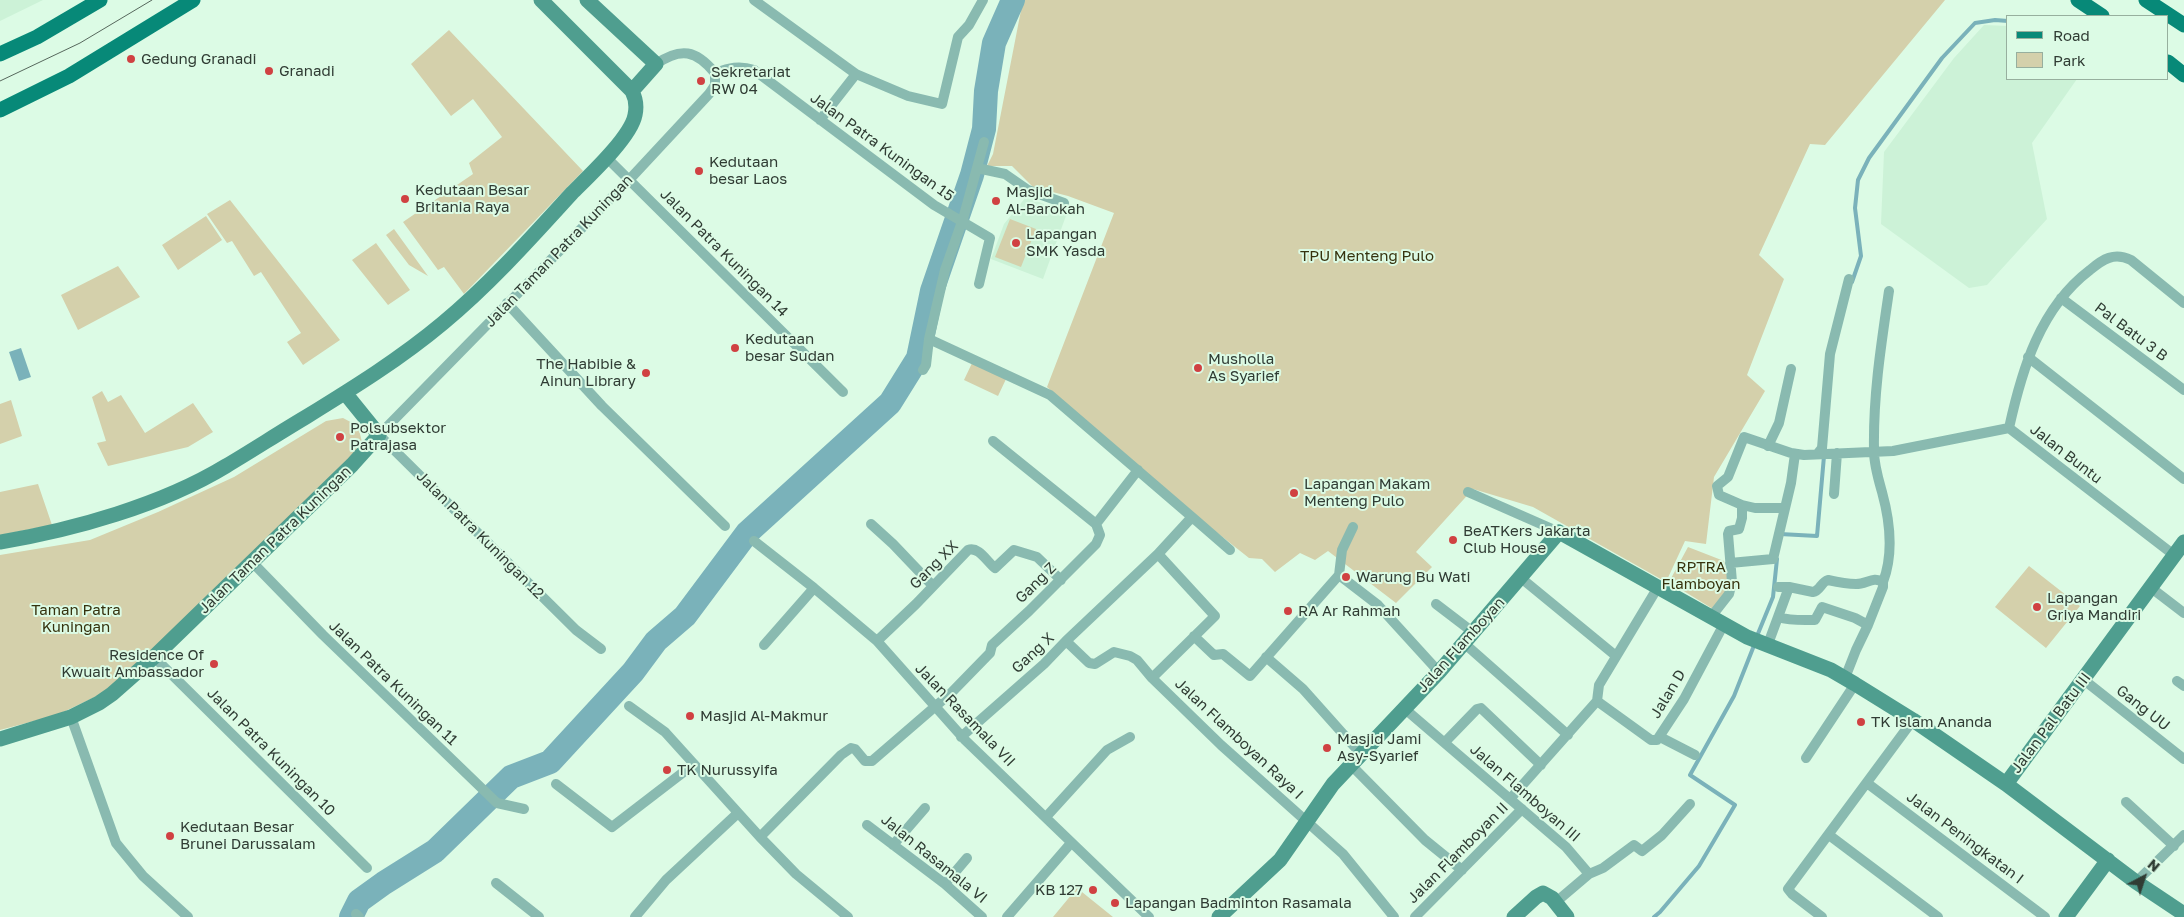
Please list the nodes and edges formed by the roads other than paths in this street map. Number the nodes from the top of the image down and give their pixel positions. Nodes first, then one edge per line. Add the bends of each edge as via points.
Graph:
1 (100, 0) edge
2 (193, 0) edge
3 (541, 0) edge
4 (587, 0) edge
5 (754, 0) edge
6 (983, 0) edge
7 (2078, 0) edge
8 (2146, 0) edge
9 (2100, 15) edge
10 (2169, 15) edge
11 (2169, 15) edge
12 (2184, 25) edge
13 (0, 54) edge
14 (2169, 63) edge
15 (656, 64) junction
16 (716, 73) junction
17 (856, 74) junction
18 (2184, 75) edge
19 (632, 91) junction
20 (0, 110) edge
21 (820, 120) junction
22 (984, 142) dead end
23 (606, 157) junction
24 (977, 168) junction
25 (627, 182) junction
26 (1064, 203) dead end
27 (961, 220) junction
28 (1849, 279) dead end
29 (979, 284) dead end
30 (1889, 291) dead end
31 (2061, 298) junction
32 (508, 303) junction
33 (2184, 303) edge
34 (929, 339) junction
35 (2028, 357) junction
36 (1791, 369) dead end
37 (923, 370) dead end
38 (2184, 390) edge
39 (843, 392) dead end
40 (345, 393) junction
41 (2009, 428) junction
42 (379, 435) junction
43 (993, 441) dead end
44 (1768, 446) junction
45 (1874, 452) junction
46 (1826, 453) junction
47 (1795, 454) junction
48 (1138, 470) junction
49 (2184, 478) edge
50 (1468, 492) dead end
51 (1834, 494) dead end
52 (1742, 505) junction
53 (1784, 508) junction
54 (1192, 516) junction
55 (871, 524) dead end
56 (1096, 524) junction
57 (724, 526) dead end
58 (1353, 527) dead end
59 (1559, 532) junction
60 (754, 541) dead end
61 (0, 542) edge
62 (2184, 542) edge
63 (1230, 550) dead end
64 (1158, 554) junction
65 (2174, 556) junction
66 (252, 562) junction
67 (1730, 563) junction
68 (1339, 575) junction
69 (1521, 578) junction
70 (1061, 580) junction
71 (1883, 582) junction
72 (933, 586) junction
73 (1658, 587) junction
74 (1778, 587) dead end
75 (1789, 587) junction
76 (2150, 587) junction
77 (814, 588) junction
78 (1436, 604) dead end
79 (2184, 613) edge
80 (1778, 617) junction
81 (1717, 620) junction
82 (1868, 625) junction
83 (1194, 636) junction
84 (1469, 638) junction
85 (877, 641) junction
86 (1066, 641) junction
87 (1758, 641) junction
88 (764, 645) dead end
89 (601, 648) dead end
90 (1616, 656) junction
91 (154, 657) junction
92 (1266, 657) junction
93 (1439, 672) junction
94 (1152, 678) junction
95 (2084, 680) junction
96 (1850, 681) junction
97 (1597, 701) junction
98 (629, 706) dead end
99 (935, 708) junction
100 (1405, 709) junction
101 (71, 717) junction
102 (1913, 720) junction
103 (1568, 735) junction
104 (1660, 736) junction
105 (961, 737) junction
106 (1130, 737) dead end
107 (0, 739) edge
108 (1444, 742) junction
109 (1361, 754) junction
110 (1695, 755) dead end
111 (1806, 758) dead end
112 (2184, 759) edge
113 (694, 764) junction
114 (1541, 765) junction
115 (1351, 766) junction
116 (1867, 782) junction
117 (556, 784) dead end
118 (2006, 784) junction
119 (1510, 799) junction
120 (2126, 802) dead end
121 (1690, 804) dead end
122 (925, 808) dead end
123 (524, 809) dead end
124 (1522, 809) junction
125 (738, 813) junction
126 (1046, 817) junction
127 (1306, 822) junction
128 (867, 825) dead end
129 (2184, 835) edge
130 (1830, 836) junction
131 (760, 837) junction
132 (1072, 843) junction
133 (893, 845) junction
134 (2174, 846) junction
135 (967, 858) dead end
136 (2108, 860) junction
137 (367, 868) dead end
138 (1462, 870) junction
139 (1589, 874) junction
140 (2136, 882) junction
141 (496, 883) dead end
142 (944, 884) junction
143 (1556, 902) junction
144 (2184, 914) edge
145 (188, 917) edge
146 (538, 917) edge
147 (635, 917) edge
148 (848, 917) edge
149 (982, 917) edge
150 (1007, 917) edge
151 (1149, 917) edge
152 (1219, 917) edge
153 (1394, 917) edge
154 (1416, 917) edge
155 (1514, 917) edge
156 (1567, 917) edge
157 (1822, 917) edge
158 (1938, 917) edge
159 (2045, 917) edge
160 (2066, 917) edge

1 - 13 main road via 37,37
2 - 20 main road via 69,76
3 - 19 street
4 - 15 street
5 - 17 street
6 - 17 street via 958,37 942,104 908,96
7 - 9 main road
8 - 10 main road
11 - 12 main road
14 - 18 main road
15 - 16 street via 670,54 682,53 697,56
15 - 19 street
16 - 21 street, Jalan Patra Kuningan 15 via 744,66 754,70
16 - 25 street, Jalan Taman Patra Kuningan via 710,94
17 - 21 street
19 - 23 street, Jalan Taman Patra Kuningan via 636,105 632,123
21 - 27 street, Jalan Patra Kuningan 15 via 947,214
22 - 24 street
23 - 25 street, Jalan Patra Kuningan 14
23 - 40 street, Jalan Taman Patra Kuningan via 500,271 445,322
24 - 26 street via 1005,174 1028,190
24 - 27 street
25 - 32 street, Jalan Taman Patra Kuningan
25 - 39 street, Jalan Patra Kuningan 14
27 - 29 street, Jalan Patra Kuningan 15 via 990,238
27 - 34 street
28 - 46 street via 1830,354 1822,448
30 - 45 street via 1876,375
31 - 33 street, Jalan Buntu via 2086,272 2113,256 2131,260
31 - 35 street, Jalan Buntu via 2052,308
31 - 38 street, Pal Batu 3 B
32 - 42 street, Jalan Taman Patra Kuningan
32 - 57 street via 602,406
34 - 37 street
34 - 48 street via 1050,395
35 - 41 street, Jalan Buntu
35 - 49 street
36 - 44 street via 1779,423
40 - 42 street, Jalan Patra Kuningan 12
40 - 61 street, Jalan Taman Patra Kuningan via 226,467 172,492 60,531
41 - 45 street
41 - 65 street, Jalan Buntu
42 - 66 street, Jalan Taman Patra Kuningan
42 - 89 street, Jalan Patra Kuningan 12 via 576,630
43 - 56 street
44 - 47 street
44 - 52 street via 1744,437 1728,477 1717,486 1719,495
45 - 46 street
45 - 71 street via 1889,525 1890,547
46 - 47 street
46 - 51 street
47 - 53 street
48 - 54 street
48 - 56 street, Gang Z
50 - 59 street
52 - 53 street
52 - 67 street, Jalan D via 1739,529 1728,534
53 - 67 street via 1773,559
54 - 63 street
54 - 64 street
55 - 72 street
56 - 70 street, Gang Z via 1098,540
58 - 68 street via 1342,550
59 - 69 street, Jalan Flamboyan
59 - 73 street
60 - 77 street, Jalan Rasamala VII
62 - 65 street, Jalan Pal Batu III
64 - 83 street via 1214,616
64 - 86 street
65 - 76 street, Jalan Pal Batu III
66 - 91 street, Jalan Taman Patra Kuningan
66 - 123 street, Jalan Patra Kuningan 11 via 497,803
67 - 81 street, Jalan D via 1732,582
68 - 92 street
68 - 93 street via 1378,605
69 - 84 street, Jalan Flamboyan
69 - 90 street
70 - 72 street, Gang XX via 1033,554 1014,550 995,568 972,549
70 - 99 street, Gang Z via 992,645 990,653
71 - 75 street via 1873,579 1856,584 1828,580 1815,592
71 - 82 street via 1876,610
72 - 85 street, Gang XX
73 - 81 street
73 - 90 street, Jalan Flamboyan II
74 - 75 street
75 - 80 street
76 - 79 street
76 - 95 street, Jalan Pal Batu III
77 - 85 street, Jalan Rasamala VII
77 - 88 street
78 - 84 street
80 - 82 street via 1790,621 1815,620 1822,607
80 - 87 street
81 - 87 street
81 - 104 street, Jalan D via 1684,699
82 - 96 street via 1856,650
83 - 92 street via 1214,655 1223,654 1250,676
83 - 94 street
84 - 93 street, Jalan Flamboyan
84 - 103 street
85 - 99 street, Jalan Rasamala VII
86 - 94 street, Gang X via 1089,663 1094,664 1112,653 1130,656
86 - 105 street, Gang X
87 - 96 street, Jalan Pal Batu III via 1831,670
90 - 97 street, Jalan Flamboyan II via 1599,685
91 - 101 street, Jalan Taman Patra Kuningan via 112,694
91 - 137 street, Jalan Patra Kuningan 10
92 - 109 street via 1303,689
93 - 100 street, Jalan Flamboyan
94 - 127 street, Jalan Flamboyan Raya I
95 - 112 street, Gang UU
95 - 118 street, Jalan Pal Batu III
96 - 102 street, Jalan Pal Batu III
96 - 111 street
97 - 103 street, Jalan Flamboyan II
97 - 104 street, Jalan D via 1651,740
98 - 113 street via 665,732
99 - 105 street, Jalan Rasamala VII
99 - 131 street via 872,761 865,761 851,748
100 - 108 street, Jalan Flamboyan III
100 - 109 street, Jalan Flamboyan
101 - 107 street, Jalan Taman Patra Kuningan
101 - 145 street via 116,843 143,876
102 - 116 street
102 - 118 street, Jalan Pal Batu III
103 - 114 street, Jalan Flamboyan II
104 - 110 street
105 - 126 street, Jalan Rasamala VII
106 - 126 street via 1106,750
108 - 114 street via 1480,708
108 - 119 street, Jalan Flamboyan III
109 - 115 street, Jalan Flamboyan
113 - 117 street via 612,827
113 - 125 street
114 - 119 street, Jalan Flamboyan II
115 - 127 street, Jalan Flamboyan via 1333,784
115 - 138 street via 1426,840
116 - 130 street
116 - 159 street, Jalan Peningkatan I
118 - 136 street
119 - 124 street, Jalan Flamboyan III
120 - 134 street
121 - 139 street via 1662,835 1642,851 1634,845 1603,868
122 - 133 street
124 - 138 street, Jalan Flamboyan II
124 - 139 street, Jalan Flamboyan III via 1566,847
125 - 131 street
125 - 147 street via 666,880
126 - 132 street, Jalan Rasamala VII
127 - 152 street, Jalan Flamboyan via 1280,860
127 - 153 street, Jalan Flamboyan Raya I via 1343,854
128 - 133 street, Jalan Rasamala VI
129 - 134 street
130 - 157 street via 1788,889
130 - 158 street
131 - 148 street via 796,874
132 - 150 street
132 - 151 street, Jalan Rasamala VII
133 - 142 street, Jalan Rasamala VI
134 - 140 street
135 - 142 street
136 - 140 street
136 - 160 street
138 - 154 street, Jalan Flamboyan II
139 - 143 street
140 - 144 street
141 - 146 street
142 - 149 street, Jalan Rasamala VI
143 - 155 street via 1548,895 1539,894
143 - 156 street

